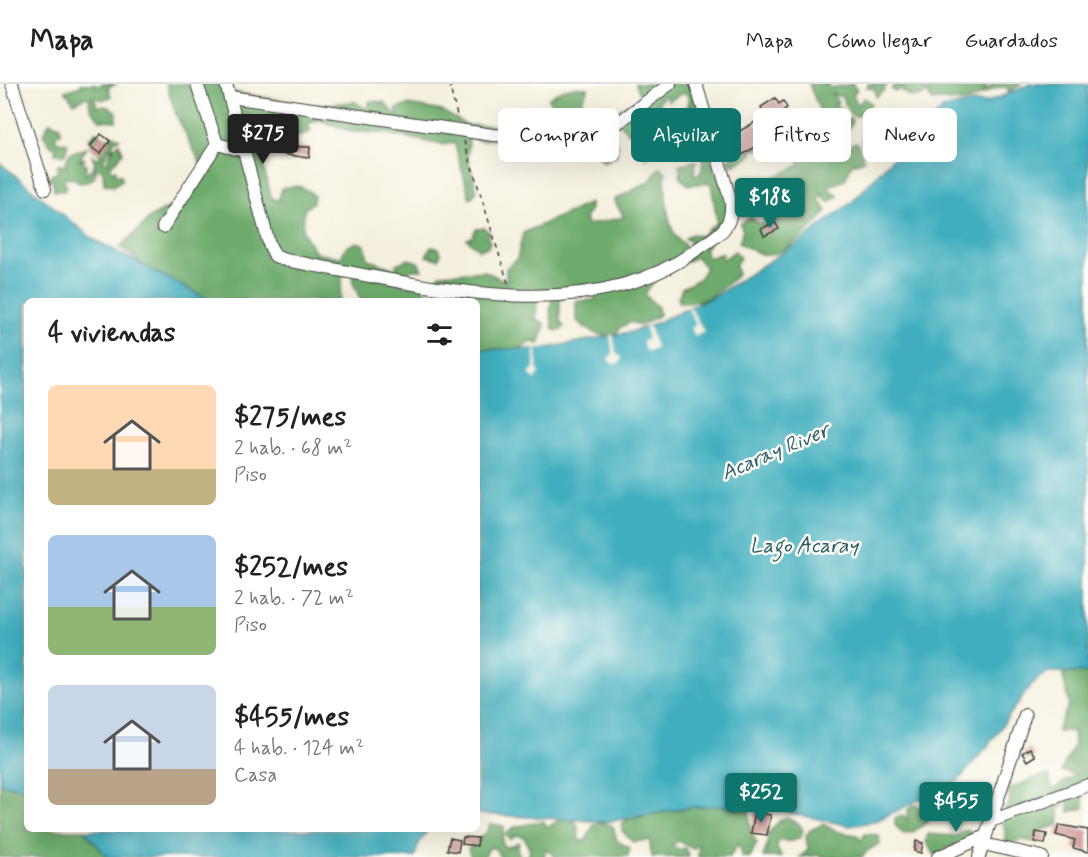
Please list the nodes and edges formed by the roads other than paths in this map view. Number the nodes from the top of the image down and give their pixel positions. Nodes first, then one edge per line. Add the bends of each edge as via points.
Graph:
1 (12, 84) edge
2 (197, 84) edge
3 (226, 84) edge
4 (670, 84) edge
5 (696, 84) edge
6 (230, 97) junction
7 (217, 144) junction
8 (244, 152) junction
9 (45, 189) dead end
10 (163, 227) dead end
11 (1025, 715) dead end
12 (1088, 785) edge
13 (991, 821) junction
14 (985, 840) junction
15 (939, 857) edge
16 (979, 857) edge
17 (1042, 857) edge

1 - 9 street
2 - 7 street
3 - 6 street
4 - 6 street via 611,128 572,139 544,140
5 - 8 street via 731,202 732,216 727,226 662,270 618,287 571,295 512,295 434,287 275,256
6 - 8 street
7 - 8 street
7 - 10 street
11 - 13 street
12 - 13 street
13 - 14 street
14 - 15 street
14 - 16 street
14 - 17 street

